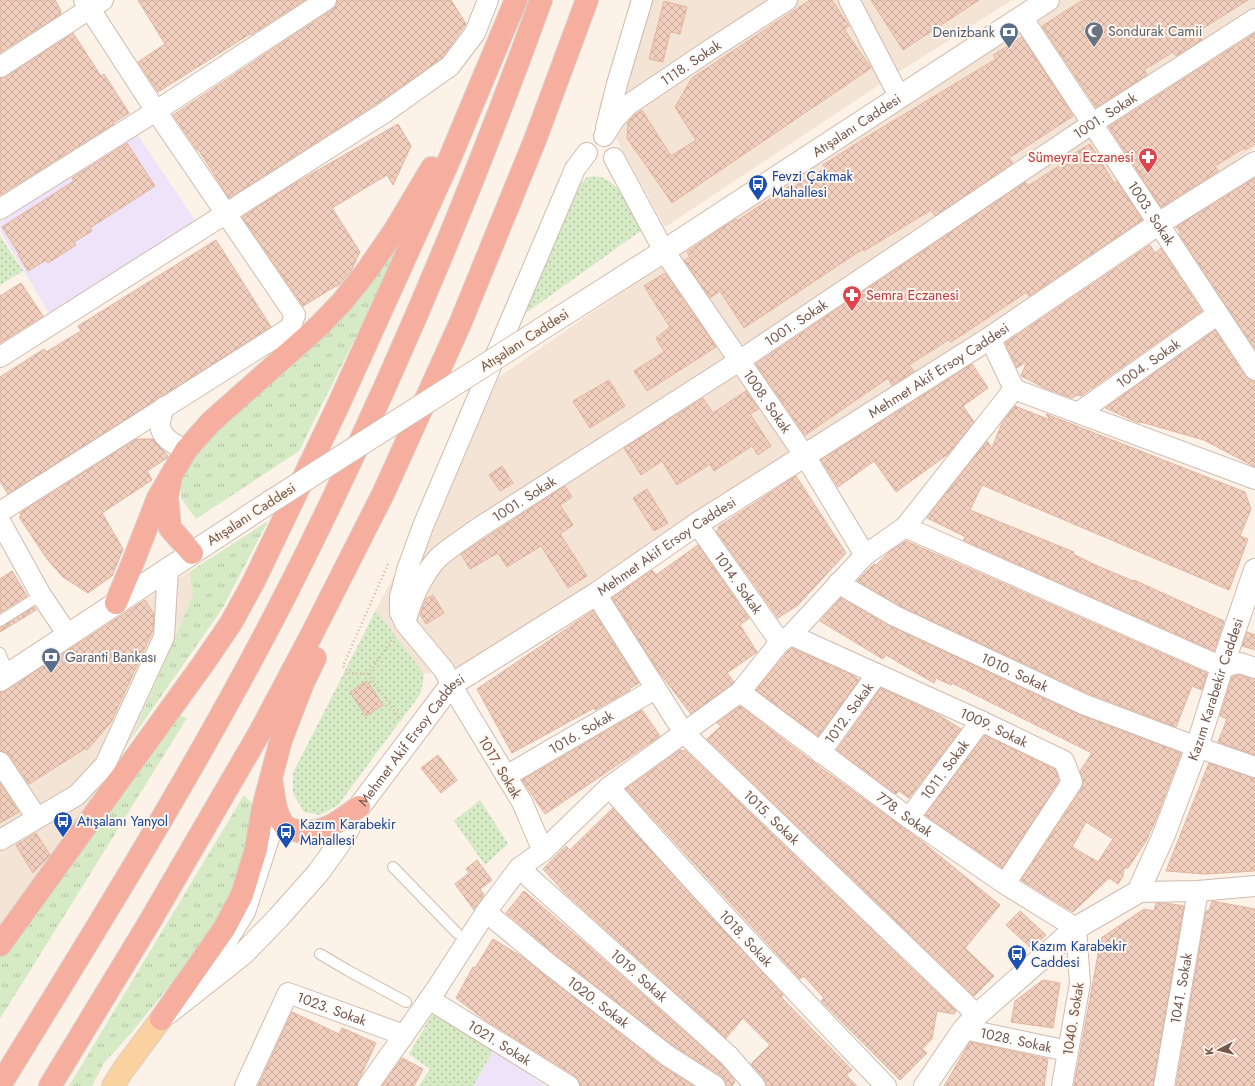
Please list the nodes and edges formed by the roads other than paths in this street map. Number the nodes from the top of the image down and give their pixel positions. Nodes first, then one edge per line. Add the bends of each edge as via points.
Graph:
1 (326, 0) edge
2 (488, 0) edge
3 (516, 0) edge
4 (541, 0) edge
5 (587, 0) edge
6 (642, 0) edge
7 (787, 0) edge
8 (849, 0) edge
9 (1048, 0) edge
10 (92, 3) edge
11 (1022, 17) junction
12 (1255, 19) edge
13 (0, 66) edge
14 (485, 77) junction
15 (899, 96) junction
16 (156, 111) junction
17 (1093, 123) junction
18 (604, 136) junction
19 (587, 153) junction
20 (614, 158) junction
21 (1255, 163) edge
22 (0, 209) edge
23 (226, 214) junction
24 (1158, 224) junction
25 (664, 251) junction
26 (1218, 314) junction
27 (990, 338) junction
28 (0, 357) edge
29 (739, 361) junction
30 (1255, 370) edge
31 (1014, 389) junction
32 (164, 407) junction
33 (1078, 413) junction
34 (186, 450) junction
35 (805, 456) junction
36 (171, 475) junction
37 (1255, 479) edge
38 (0, 512) edge
39 (0, 521) edge
40 (697, 524) junction
41 (906, 527) junction
42 (362, 536) junction
43 (192, 553) junction
44 (865, 555) junction
45 (168, 568) junction
46 (1255, 570) edge
47 (838, 583) junction
48 (596, 594) junction
49 (41, 595) junction
50 (116, 603) junction
51 (0, 621) edge
52 (405, 623) junction
53 (68, 635) junction
54 (785, 638) junction
55 (0, 653) edge
56 (1222, 667) junction
57 (1255, 668) edge
58 (877, 674) junction
59 (4, 677) edge
60 (451, 685) junction
61 (656, 689) junction
62 (740, 692) junction
63 (981, 721) junction
64 (684, 733) junction
65 (1197, 747) junction
66 (820, 752) junction
67 (0, 762) edge
68 (1255, 767) edge
69 (506, 776) junction
70 (271, 777) junction
71 (609, 787) junction
72 (359, 807) junction
73 (36, 818) junction
74 (909, 818) junction
75 (0, 840) edge
76 (543, 851) junction
77 (393, 867) dead end
78 (518, 868) junction
79 (1005, 884) junction
80 (1255, 886) edge
81 (1198, 891) junction
82 (1138, 892) junction
83 (486, 912) junction
84 (1076, 928) junction
85 (457, 933) dead end
86 (0, 945) edge
87 (320, 954) dead end
88 (429, 999) junction
89 (406, 1002) dead end
90 (161, 1019) junction
91 (970, 1022) junction
92 (404, 1035) junction
93 (1068, 1051) junction
94 (0, 1085) edge
95 (50, 1086) edge
96 (113, 1086) edge
97 (244, 1086) edge
98 (368, 1086) edge
99 (569, 1086) edge
100 (715, 1086) edge
101 (755, 1086) edge
102 (886, 1086) edge
103 (925, 1086) edge
104 (1062, 1086) edge
105 (1164, 1086) edge

1 - 16 street
2 - 23 street via 475,33 450,66 384,113
3 - 14 highway
4 - 94 highway via 465,202 418,312 375,409 291,584 208,739 123,886
5 - 42 highway via 535,140 460,324 384,494
6 - 18 street
7 - 18 street, 1118. Sokak via 628,105
8 - 15 street
9 - 11 main road, Atışalanı Caddesi
10 - 13 street
10 - 16 street
11 - 15 main road, Atışalanı Caddesi
11 - 17 street, 1003. Sokak
12 - 17 street, 1001. Sokak
14 - 34 highway via 399,223 362,278 319,326 211,422
14 - 86 highway via 334,415 231,624
15 - 25 main road, Atışalanı Caddesi
16 - 22 street
16 - 23 street
17 - 24 street, 1003. Sokak
17 - 29 street, 1001. Sokak
18 - 19 street via 598,136 590,141
18 - 20 street via 615,144
19 - 20 street via 589,159 597,165 607,164
19 - 52 street via 575,169 423,526 400,598 400,612
20 - 25 street, 1008. Sokak
21 - 24 main road, Mehmet Akif Ersoy Caddesi
23 - 28 street
23 - 32 street via 295,315 290,328
24 - 26 street, 1003. Sokak
24 - 27 main road, Mehmet Akif Ersoy Caddesi
25 - 29 street, 1008. Sokak
25 - 43 main road, Atışalanı Caddesi, bridge
26 - 30 street, 1003. Sokak
26 - 33 street, 1004. Sokak
27 - 31 street
27 - 35 main road, Mehmet Akif Ersoy Caddesi
29 - 35 street, 1008. Sokak
29 - 52 street, 1001. Sokak via 477,529 438,559 424,577
31 - 33 street
31 - 41 street
32 - 34 street via 160,423 164,437
32 - 38 street
33 - 37 street
34 - 36 highway
35 - 40 main road, Mehmet Akif Ersoy Caddesi
35 - 44 street, 1008. Sokak
36 - 43 highway via 167,497 170,528
36 - 50 highway via 158,498
39 - 49 street
40 - 48 main road, Mehmet Akif Ersoy Caddesi
40 - 54 street, 1014. Sokak
41 - 44 street
41 - 56 street
42 - 70 highway via 321,645 281,740
42 - 95 highway via 260,732
43 - 45 main road, Atışalanı Caddesi
44 - 47 street
45 - 50 main road, Atışalanı Caddesi
45 - 73 street via 164,637 105,765 78,795
46 - 56 main road, Kazım Karabekir Caddesi
47 - 54 street
47 - 65 street, 1010. Sokak via 895,616 1076,701
48 - 60 main road, Mehmet Akif Ersoy Caddesi
48 - 61 street, 1015. Sokak
49 - 51 lane
49 - 53 street
50 - 53 main road, Atışalanı Caddesi
52 - 60 street, 1017. Sokak via 444,670
53 - 59 main road, Atışalanı Caddesi
54 - 58 street, 1009. Sokak
54 - 62 street
55 - 59 lane
56 - 57 street via 1240,663
56 - 65 main road, Kazım Karabekir Caddesi
58 - 63 street, 1009. Sokak
58 - 66 street, 1012. Sokak
60 - 69 street, 1017. Sokak
60 - 72 main road, Mehmet Akif Ersoy Caddesi
61 - 64 street, 1015. Sokak
61 - 69 street, 1016. Sokak
62 - 64 street
62 - 66 street, 778. Sokak
63 - 74 street, 1011. Sokak
63 - 79 street, 1009. Sokak via 1064,761 1072,782
64 - 71 street
64 - 91 street, 1015. Sokak
65 - 68 street, 1010. Sokak
65 - 82 main road, Kazım Karabekir Caddesi via 1163,838
66 - 74 street, 778. Sokak
67 - 73 street
69 - 76 street, 1017. Sokak via 522,802
70 - 72 highway via 277,811 285,826 292,830 309,832 325,829
70 - 90 highway via 256,848 242,895 224,929
71 - 76 street
71 - 102 street, 1018. Sokak via 808,1005
72 - 90 main road, Mehmet Akif Ersoy Caddesi via 344,837 327,861 278,918 244,953
73 - 75 street
74 - 79 street, 778. Sokak
76 - 78 street
77 - 85 lane
78 - 83 street
78 - 101 street, 1019. Sokak via 729,1056
79 - 84 street, 778. Sokak
80 - 81 street
81 - 82 street
81 - 105 street, 1041. Sokak
82 - 84 main road
83 - 88 street
83 - 100 street, 1020. Sokak via 668,1056
84 - 91 main road
84 - 93 street, 1040. Sokak via 1080,983
87 - 89 lane
88 - 92 street
88 - 99 street, 1021. Sokak
90 - 96 main road
91 - 93 street, 1028. Sokak
91 - 103 main road
92 - 97 street, 1023. Sokak via 288,993
92 - 98 street
93 - 104 street, 1040. Sokak

